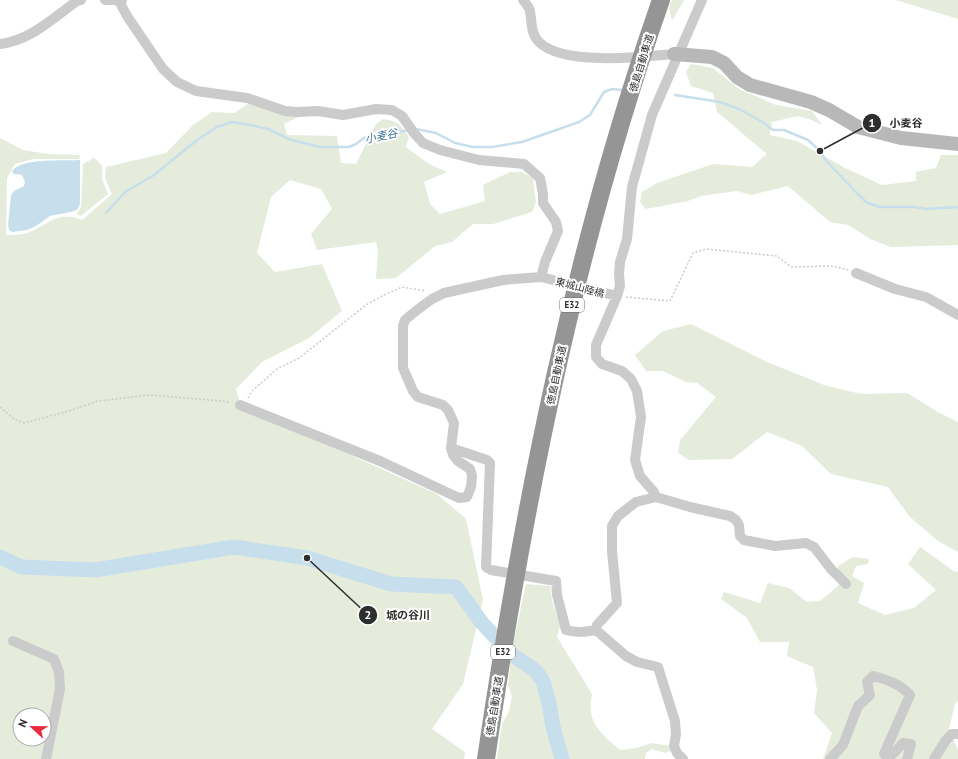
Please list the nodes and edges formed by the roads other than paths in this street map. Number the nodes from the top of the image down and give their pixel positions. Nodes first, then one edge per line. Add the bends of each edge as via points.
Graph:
1 (81, 0) edge
2 (106, 0) edge
3 (120, 0) edge
4 (523, 0) edge
5 (661, 0) edge
6 (702, 0) edge
7 (0, 44) edge
8 (676, 54) junction
9 (958, 144) edge
10 (856, 273) road end
11 (544, 278) junction
12 (615, 296) junction
13 (958, 315) edge
14 (240, 405) road end
15 (451, 448) junction
16 (656, 498) junction
17 (846, 584) dead end
18 (596, 630) junction
19 (13, 641) dead end
20 (958, 734) edge
21 (486, 758) edge
22 (46, 759) edge
23 (683, 759) edge
24 (830, 759) edge
25 (907, 759) edge
26 (934, 759) edge

1 - 7 street via 32,34 10,43
2 - 3 street
3 - 11 street via 127,16 163,69 176,82 196,91 247,98 285,111 318,111 343,115 376,109 392,110 402,116 423,143 440,150 479,160 524,164 540,178 543,202 556,222 558,231 545,262
4 - 8 street via 529,8 533,32 539,42 549,50 609,59
5 - 21 highway, 徳島自動車道 / E32 via 603,183 561,349 528,507
6 - 8 street
8 - 9 street via 712,57 724,62 737,77 750,85 811,102 858,127 901,138
8 - 12 street via 652,115 632,187 627,239 620,262 620,286
10 - 13 street via 896,290 926,297
11 - 12 street, 東城山陸橋
11 - 15 street, 東城山陸橋 via 503,280 444,293 405,320 403,368 412,391 418,397 443,404 448,410 454,423
12 - 16 street via 596,345 596,357 602,364 622,371 631,379 637,391 641,417 635,460 640,476
14 - 15 street via 380,461 459,498 467,497 472,476 470,469 458,462
15 - 18 street via 490,463 486,567 556,581 566,630
16 - 17 street via 730,516 739,525 740,536 744,540 775,546 806,543 814,546
16 - 18 street via 636,502 618,516 612,526 617,603 597,625
18 - 23 street via 626,656 637,662 658,667 675,721 674,746
19 - 22 street via 54,659 59,672 60,690
20 - 26 street via 949,737
24 - 25 street via 843,745 858,706 870,695 867,682 873,676 897,684 910,695 884,754 888,758 904,743 911,744

